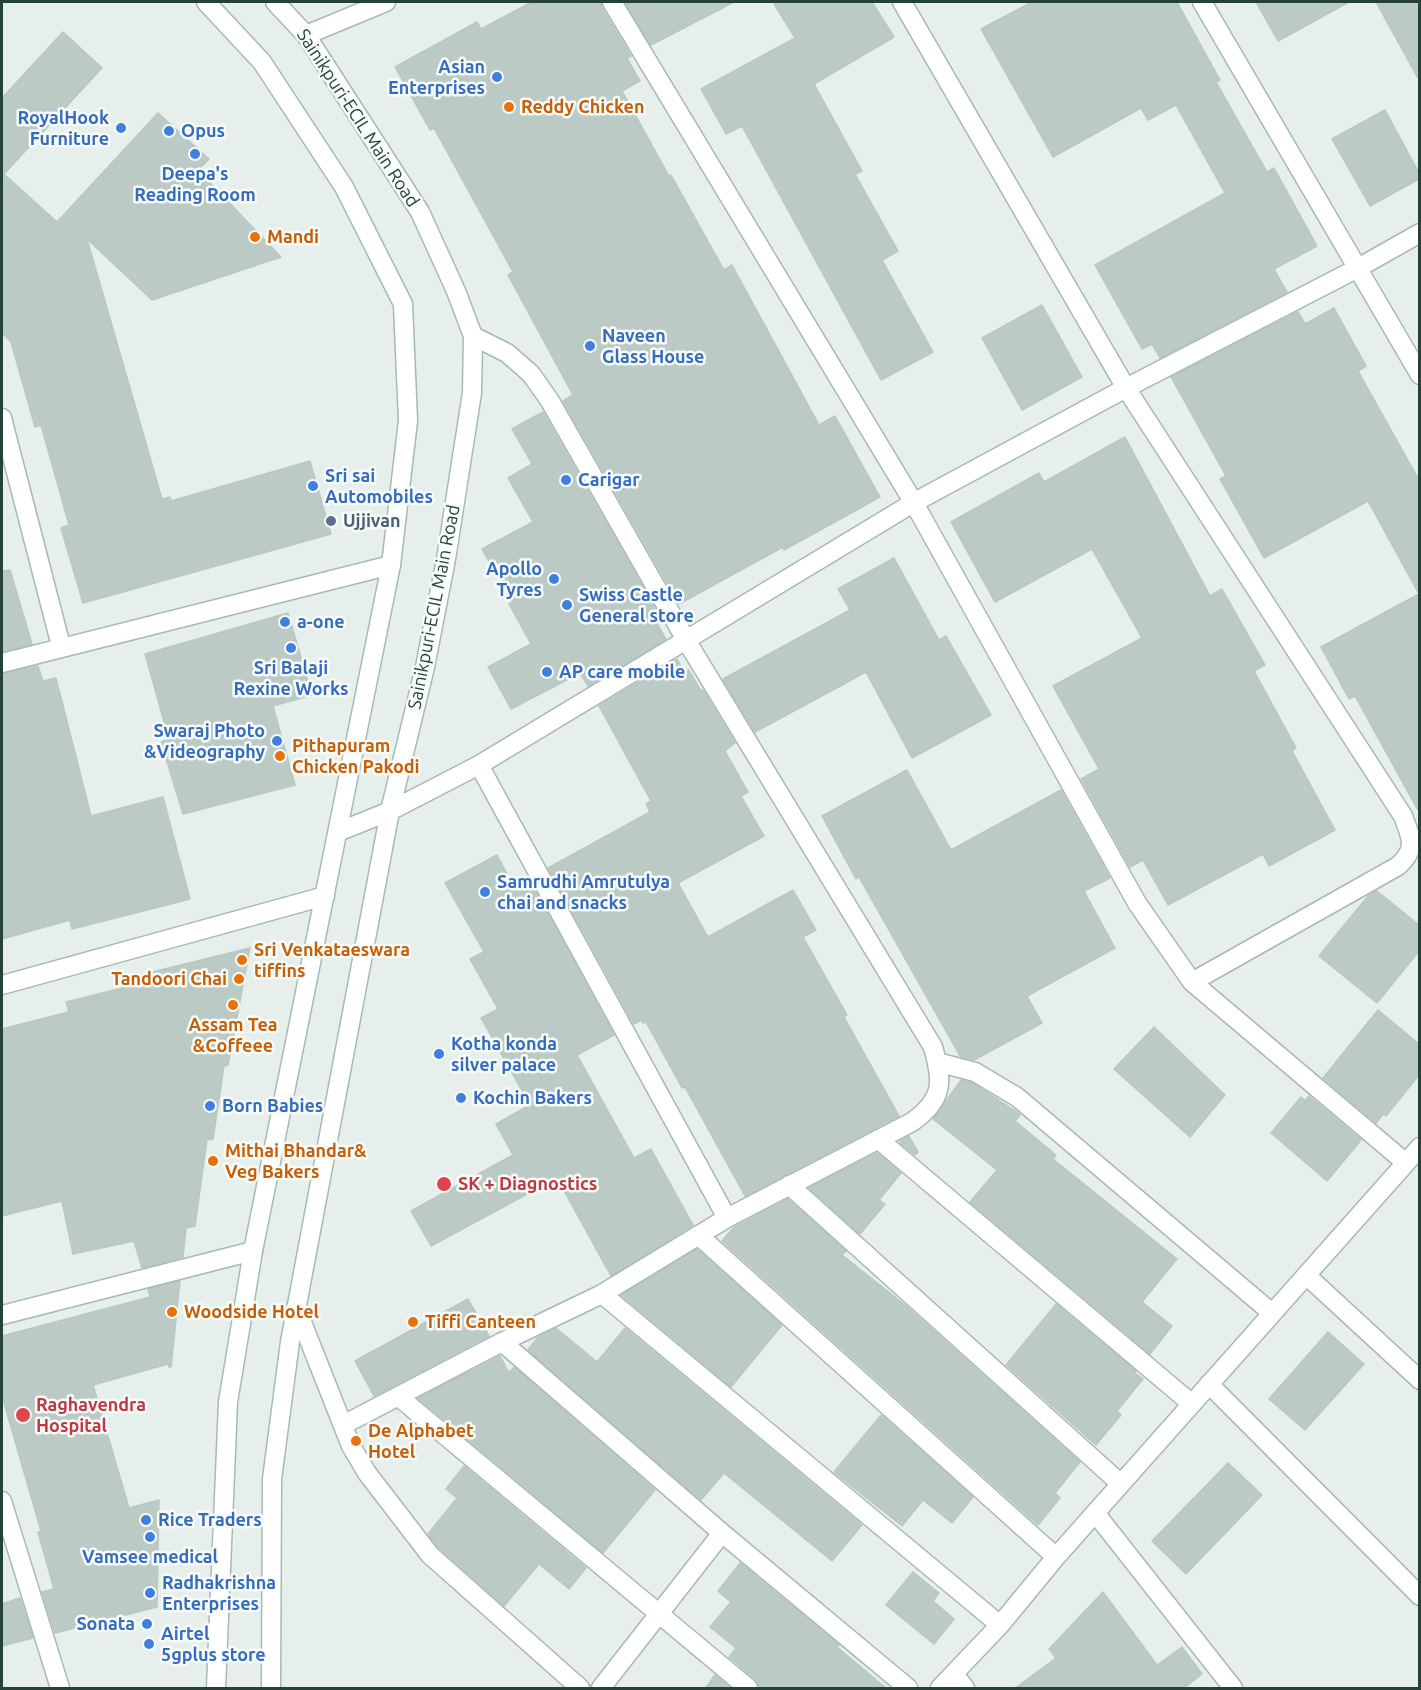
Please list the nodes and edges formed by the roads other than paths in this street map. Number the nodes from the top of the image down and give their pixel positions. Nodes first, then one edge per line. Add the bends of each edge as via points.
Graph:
1 (206, 2) edge
2 (275, 2) edge
3 (386, 2) edge
4 (612, 2) edge
5 (902, 2) edge
6 (1202, 2) edge
7 (306, 35) junction
8 (1419, 233) edge
9 (1358, 268) junction
10 (473, 336) junction
11 (1419, 375) edge
12 (1126, 388) junction
13 (2, 418) edge
14 (914, 503) junction
15 (391, 565) junction
16 (686, 640) junction
17 (61, 646) junction
18 (2, 663) edge
19 (479, 765) junction
20 (390, 811) junction
21 (338, 832) junction
22 (325, 896) junction
23 (1192, 982) junction
24 (2, 985) edge
25 (937, 1062) junction
26 (878, 1139) junction
27 (1419, 1148) edge
28 (1406, 1163) junction
29 (789, 1185) junction
30 (727, 1218) junction
31 (698, 1235) junction
32 (253, 1251) junction
33 (1306, 1275) junction
34 (603, 1294) junction
35 (296, 1307) junction
36 (1272, 1313) junction
37 (2, 1315) edge
38 (502, 1342) junction
39 (1419, 1380) edge
40 (1209, 1384) junction
41 (399, 1397) junction
42 (1192, 1404) junction
43 (343, 1425) junction
44 (1121, 1484) junction
45 (2, 1501) edge
46 (1096, 1514) junction
47 (722, 1533) junction
48 (1056, 1557) junction
49 (1419, 1596) edge
50 (659, 1614) junction
51 (1000, 1625) junction
52 (959, 1681) edge
53 (60, 1689) edge
54 (216, 1689) edge
55 (271, 1689) edge
56 (580, 1689) edge
57 (601, 1689) edge
58 (748, 1689) edge
59 (908, 1689) edge
60 (940, 1689) edge
61 (1233, 1689) edge

1 - 15 street via 262,62 344,187 403,304 408,421
2 - 7 street, Sainikpuri-ECIL Main Road
3 - 7 street
4 - 14 street
5 - 12 street
6 - 9 street
7 - 10 street, Sainikpuri-ECIL Main Road via 420,212
8 - 9 street
9 - 11 street
9 - 12 street
10 - 16 street via 507,353 538,383
10 - 20 street, Sainikpuri-ECIL Main Road via 472,393 446,559
12 - 14 street
12 - 23 street via 1403,816 1413,843 1408,857 1398,866
13 - 17 street
14 - 16 street
14 - 23 street via 1137,903
15 - 17 street
15 - 21 street
16 - 19 street
16 - 25 street via 933,1047
17 - 18 street
19 - 20 street
19 - 30 street
20 - 21 street
20 - 35 street, Sainikpuri-ECIL Main Road
21 - 22 street
22 - 24 street
22 - 32 street
23 - 28 street
25 - 26 street via 941,1083 935,1098 922,1114
25 - 36 street via 975,1072 1017,1097
26 - 29 street
26 - 42 street
27 - 28 street
28 - 33 street
29 - 30 street
29 - 44 street
30 - 31 street
31 - 34 street
31 - 48 street
32 - 37 street
32 - 54 street via 228,1401
33 - 36 street
33 - 39 street
34 - 38 street
34 - 51 street
35 - 43 street
35 - 55 street, Sainikpuri-ECIL Main Road via 272,1479
36 - 40 street
38 - 41 street
38 - 47 street
40 - 42 street
40 - 49 street
41 - 43 street
41 - 50 street
42 - 44 street
43 - 56 street via 367,1473 430,1555
44 - 46 street
45 - 53 street
46 - 48 street
46 - 61 street
47 - 50 street
47 - 59 street
48 - 51 street
50 - 57 street
50 - 58 street
51 - 52 street
52 - 60 street

